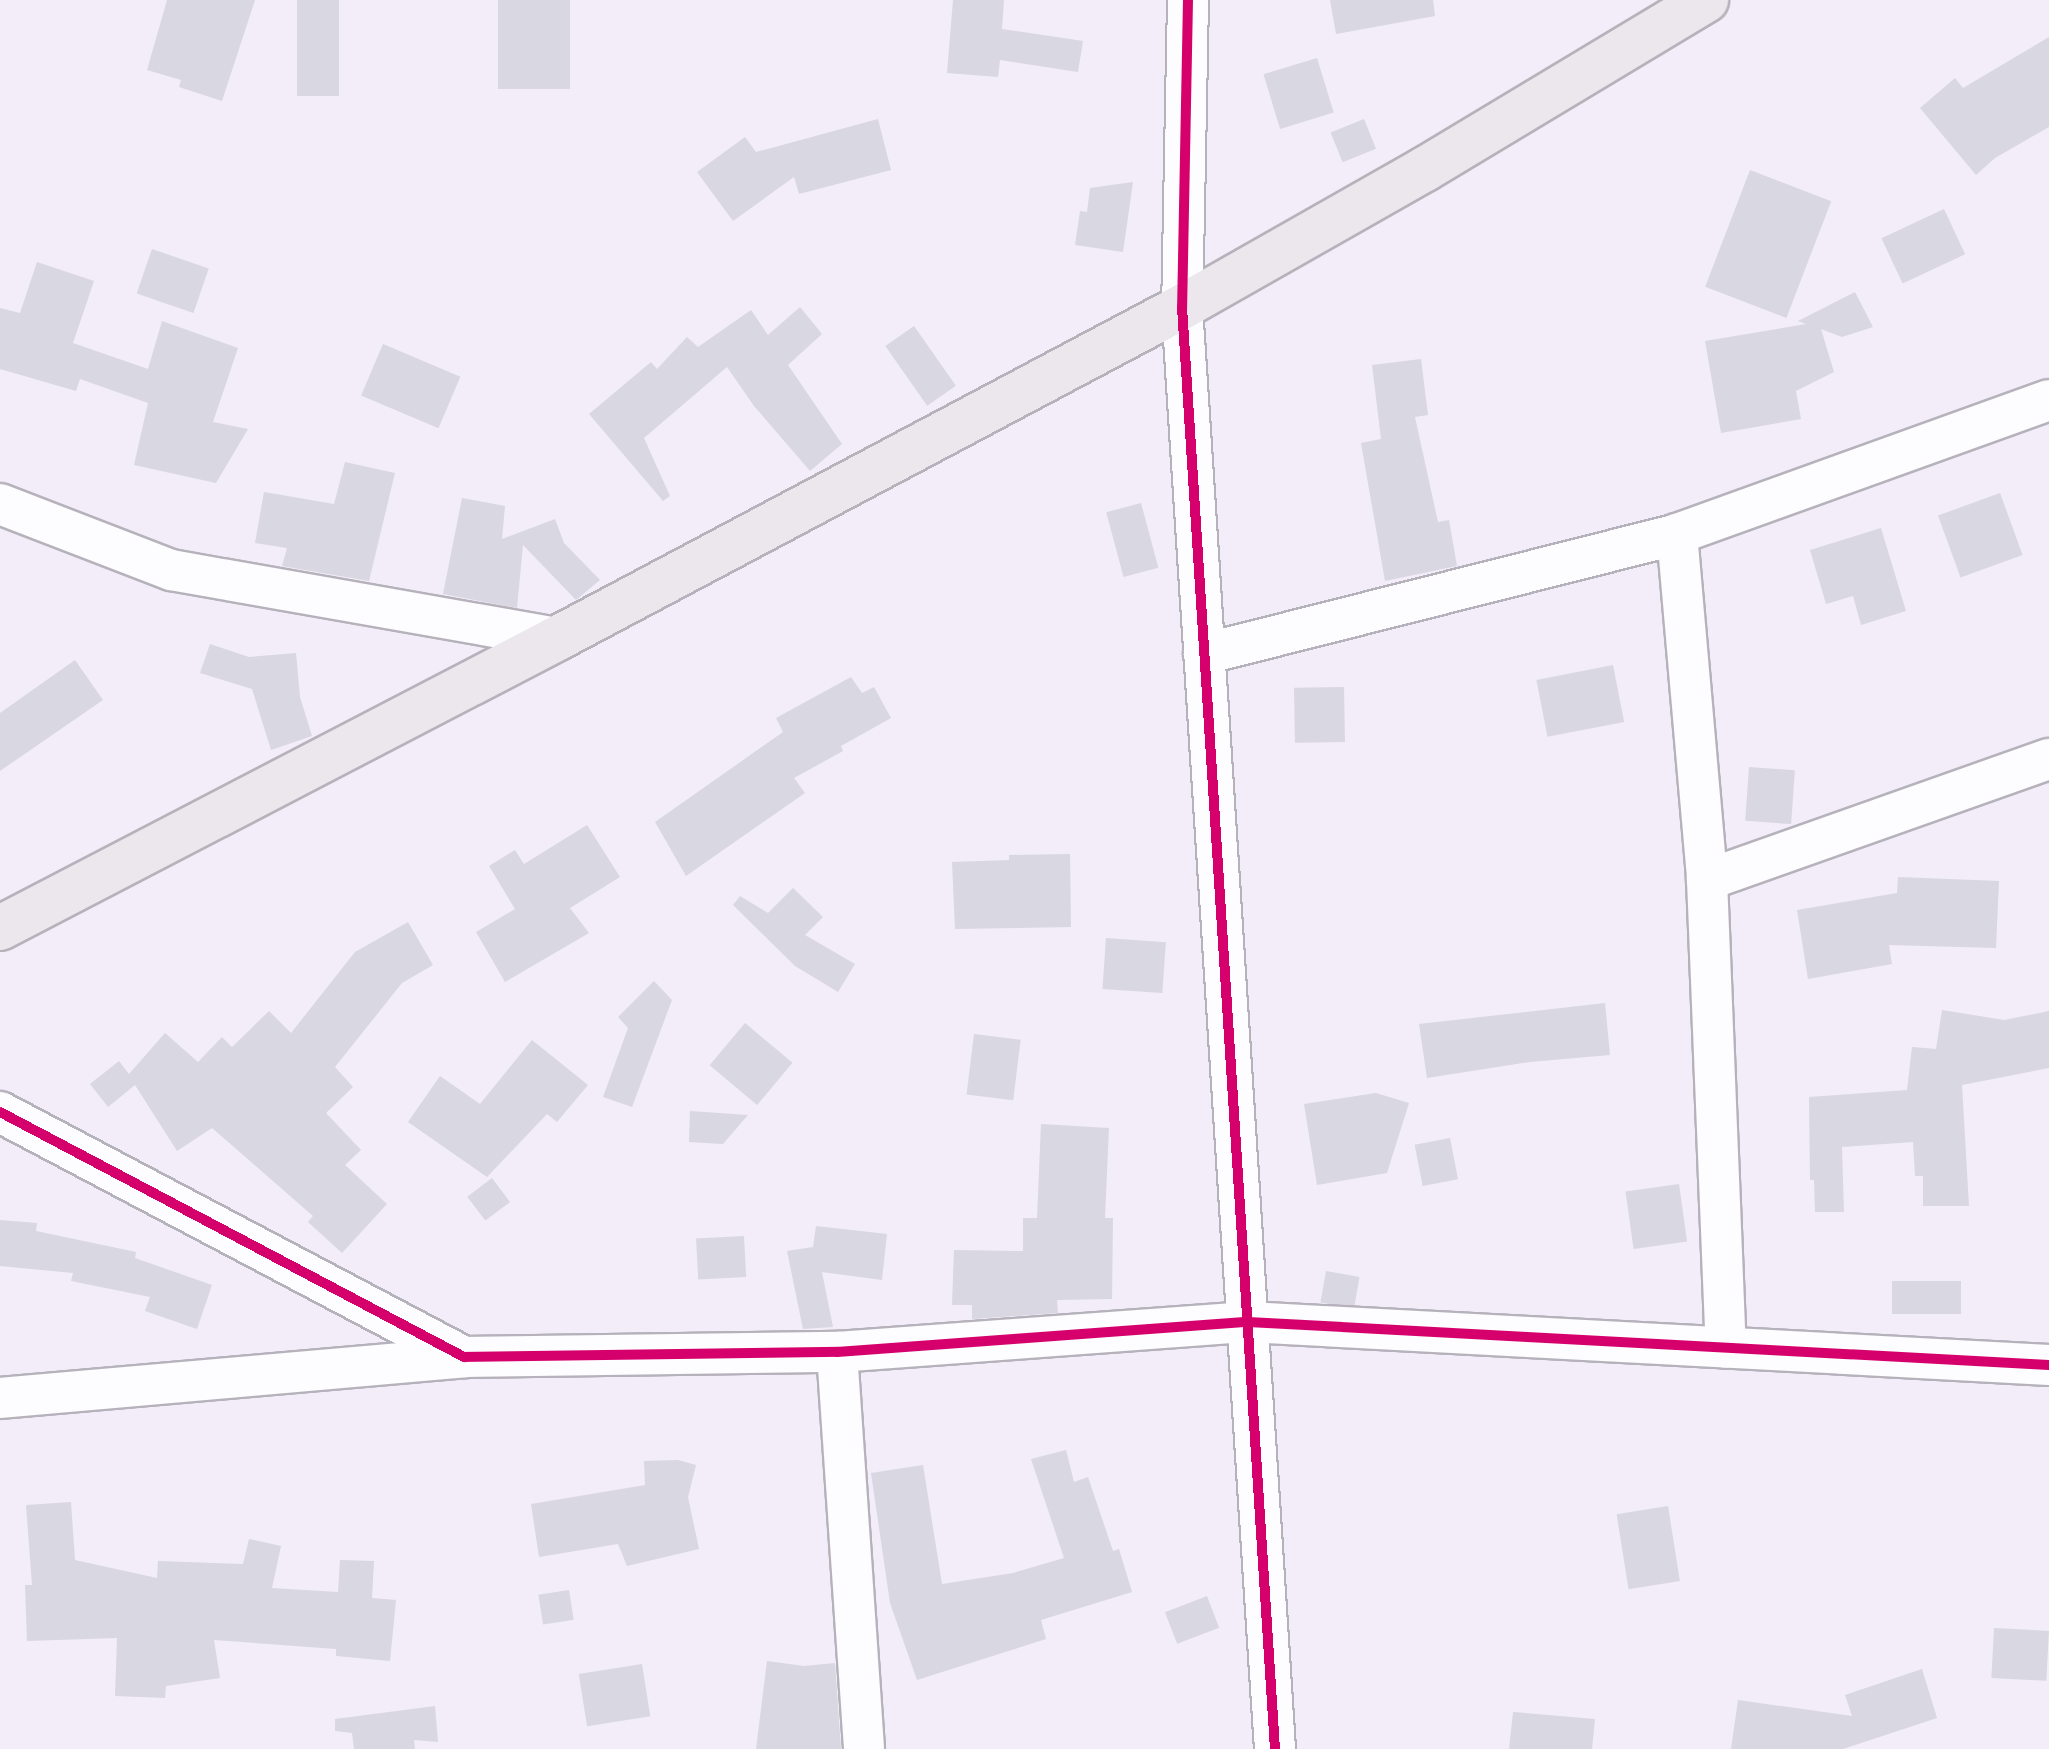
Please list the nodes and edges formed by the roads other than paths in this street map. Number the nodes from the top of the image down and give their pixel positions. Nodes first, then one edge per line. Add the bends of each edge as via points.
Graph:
1 (1188, 0) edge
2 (1706, 0) edge
3 (1182, 307) junction
4 (2049, 400) edge
5 (0, 504) edge
6 (1677, 534) junction
7 (558, 638) junction
8 (1204, 654) junction
9 (2049, 759) edge
10 (1707, 880) junction
11 (0, 928) edge
12 (0, 1112) edge
13 (1248, 1322) junction
14 (1726, 1348) junction
15 (837, 1352) junction
16 (464, 1357) junction
17 (2049, 1365) edge
18 (0, 1398) edge
19 (864, 1749) edge
20 (1275, 1749) edge

1 - 3 street
2 - 3 main road
3 - 7 main road
3 - 8 street
4 - 6 street
5 - 7 street via 171,570
6 - 8 street
6 - 10 street
7 - 11 main road
8 - 13 street
9 - 10 street
10 - 14 street
12 - 16 street
13 - 14 street
13 - 15 street
13 - 20 street
14 - 17 street
15 - 16 street
15 - 19 street
16 - 18 street

